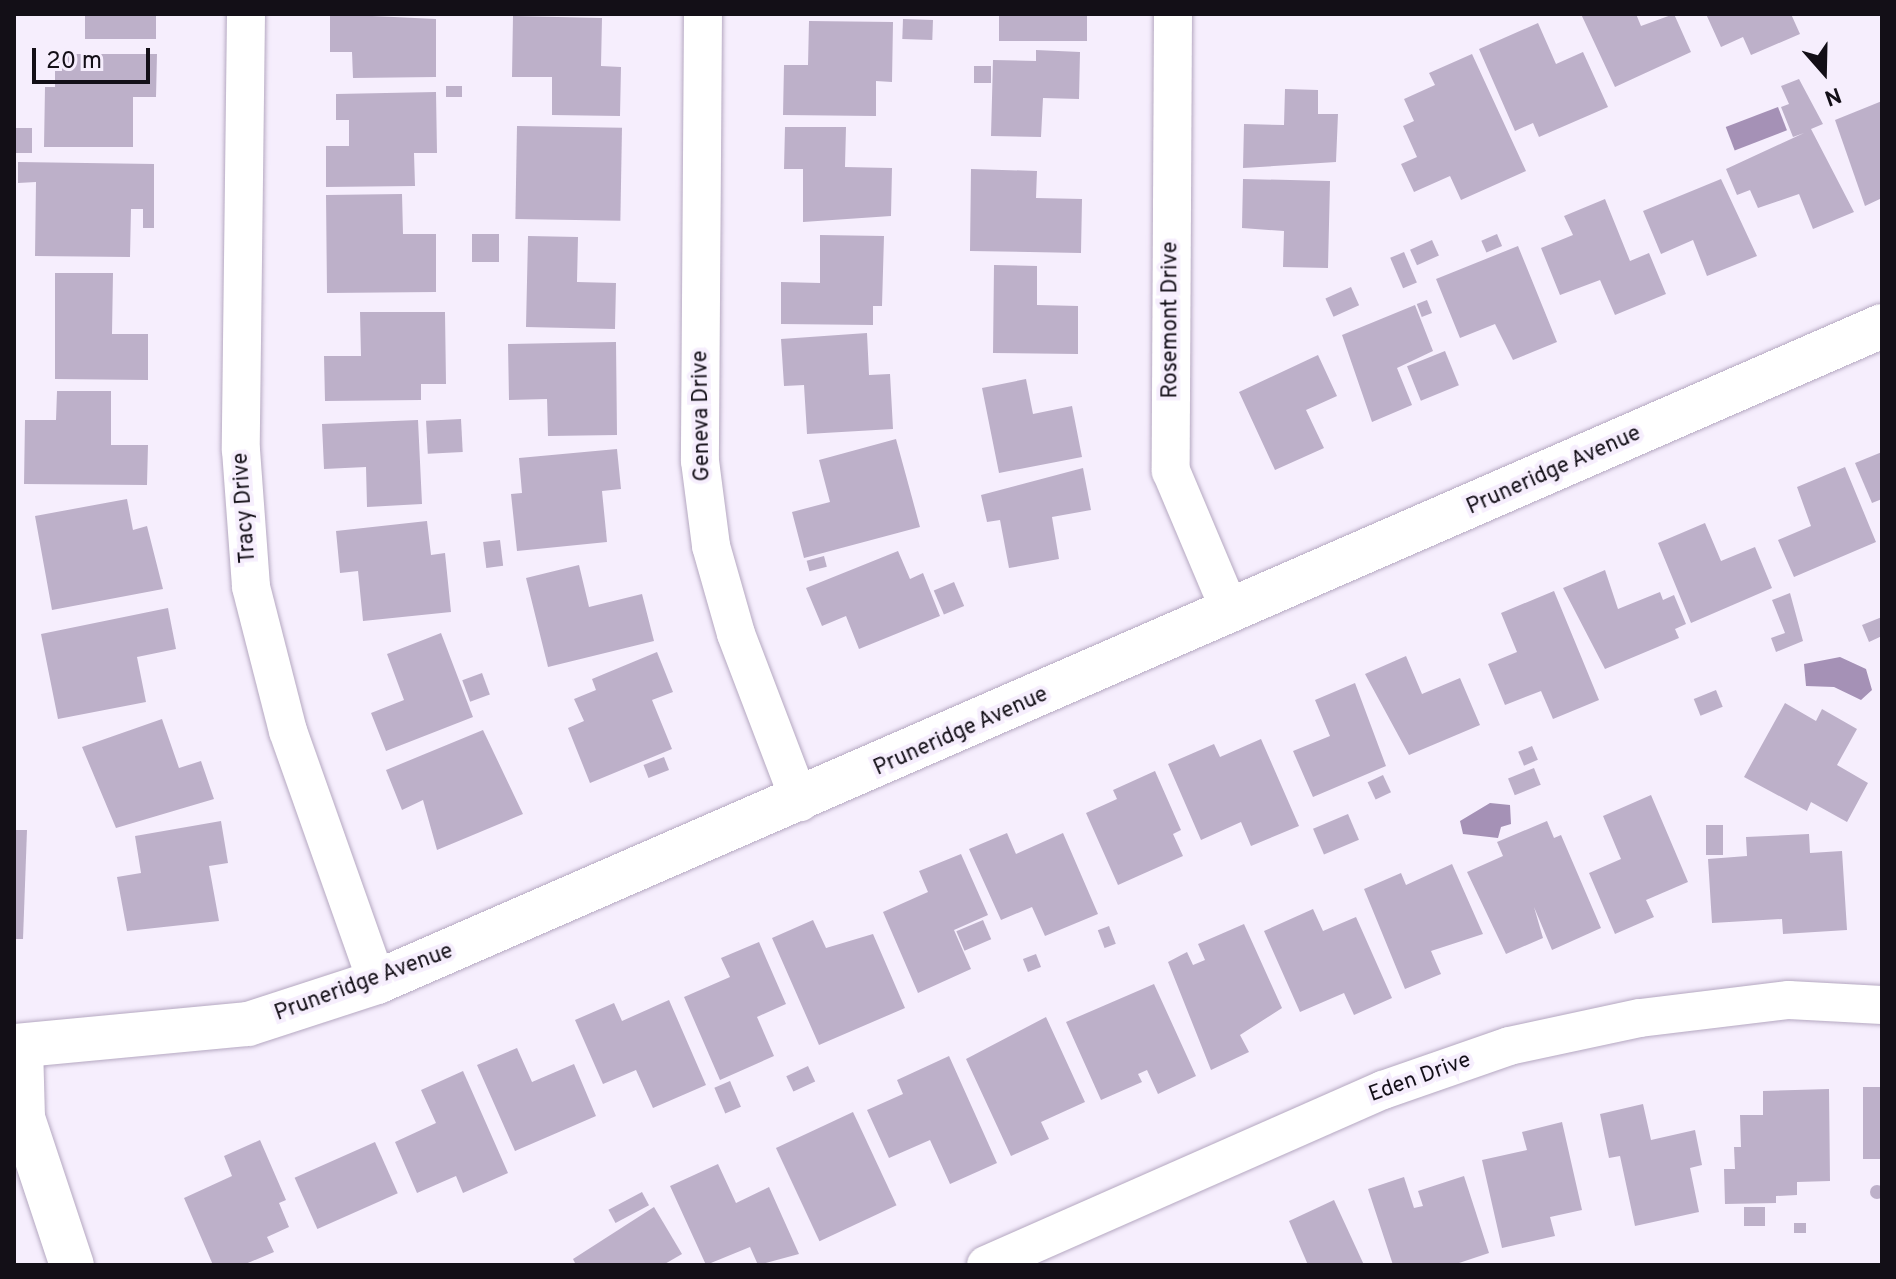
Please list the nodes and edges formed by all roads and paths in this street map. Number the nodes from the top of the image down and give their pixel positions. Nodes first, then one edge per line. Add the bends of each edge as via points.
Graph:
1 (246, 14) edge
2 (703, 14) edge
3 (1173, 14) edge
4 (1882, 326) edge
5 (1231, 613) junction
6 (800, 802) junction
7 (377, 982) junction
8 (1882, 1005) edge
9 (18, 1046) edge
10 (72, 1265) edge
11 (986, 1265) edge

1 - 7 street, Tracy Drive via 241,450 251,587 288,731
2 - 6 street, Geneva Drive via 700,461 711,546 736,634
3 - 5 street, Rosemont Drive via 1171,471
4 - 5 main road, Pruneridge Avenue
5 - 6 main road, Pruneridge Avenue
6 - 7 main road, Pruneridge Avenue
7 - 9 main road, Pruneridge Avenue via 248,1024
8 - 11 street, Eden Drive via 1789,1000 1640,1018 1509,1046 1383,1090
9 - 10 main road via 23,1118

